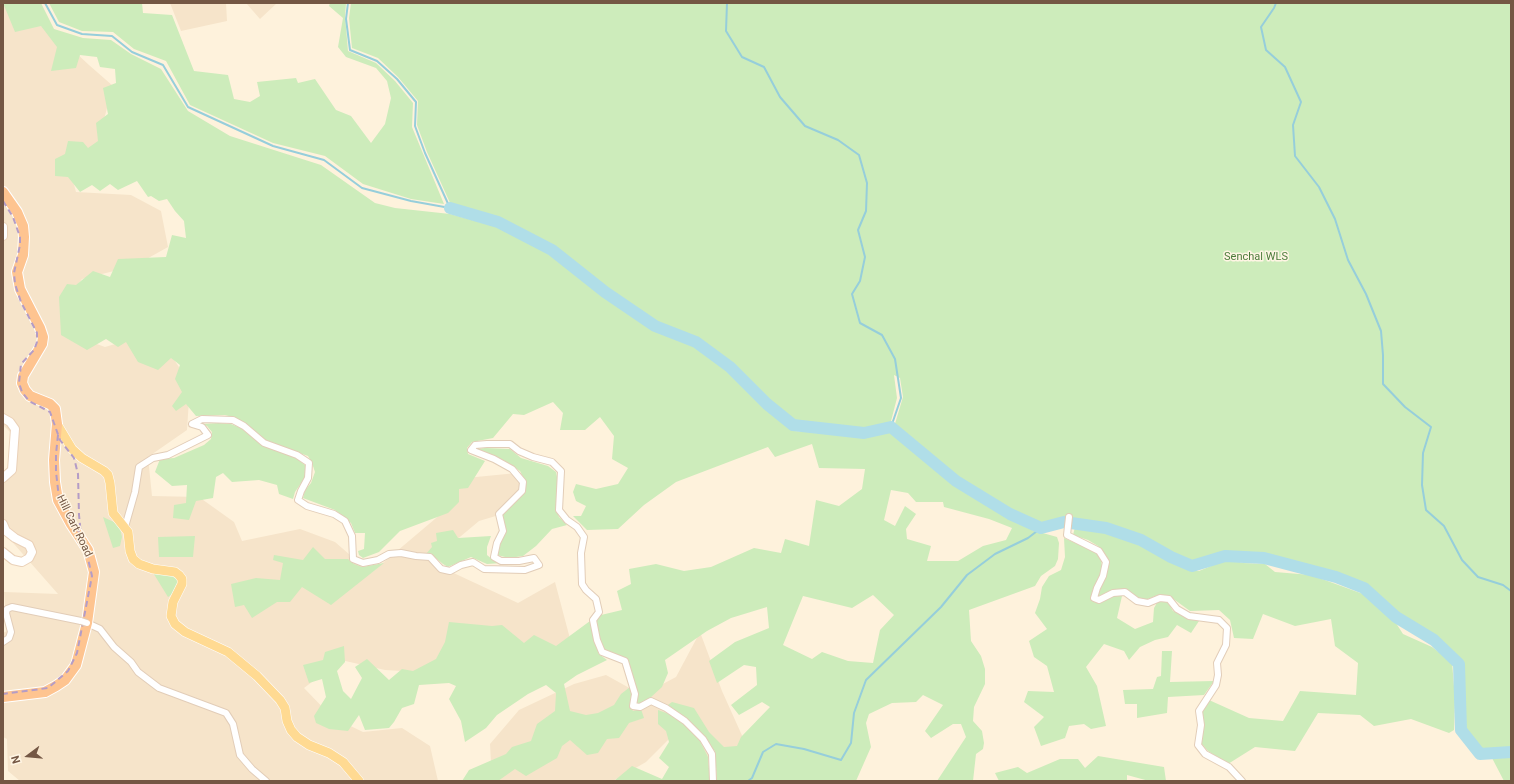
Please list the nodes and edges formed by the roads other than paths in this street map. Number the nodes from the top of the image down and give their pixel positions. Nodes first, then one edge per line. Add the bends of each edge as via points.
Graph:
1 (3, 192) edge
2 (3, 228) edge
3 (3, 236) edge
4 (3, 418) edge
5 (57, 424) junction
6 (3, 478) edge
7 (1068, 517) dead end
8 (3, 524) edge
9 (125, 527) junction
10 (3, 552) edge
11 (84, 622) junction
12 (3, 642) edge
13 (3, 697) edge
14 (266, 781) edge
15 (359, 781) edge
16 (713, 781) edge
17 (1242, 781) edge

1 - 5 highway, Hill Cart Road via 23,226 23,255 17,272 20,289 42,337 42,344 23,376 22,383 30,396 50,404 55,409
2 - 3 main road
4 - 6 main road via 15,429 12,470
5 - 9 main road via 72,449 108,475 113,513
5 - 11 highway, Hill Cart Road via 54,460 58,500 88,550 94,572
7 - 17 street via 1067,535 1099,552 1106,562 1094,598 1099,600 1113,593 1125,592 1136,602 1148,603 1160,598 1168,599 1177,610 1189,616 1219,620 1226,628 1226,645 1217,663 1216,685 1199,711 1201,725 1198,745 1205,754 1229,767
8 - 10 main road via 14,538 29,545 32,552 29,558 22,562 13,560
9 - 15 main road via 133,559 153,569 175,572 182,580 173,602 171,616 175,624 185,632 228,652 257,676 280,700 291,730 297,737 343,762
9 - 16 street via 139,467 153,458 168,455 208,435 202,427 192,424 202,419 233,420 264,443 297,455 309,463 308,478 298,500 345,521 352,536 353,559 363,563 378,560 389,554 401,553 430,557 441,569 450,571 473,562 484,569 525,570 539,565 534,558 501,561 494,557 503,531 499,514 522,491 524,482 512,469 471,450 475,445 510,444 533,457 552,462 561,471 559,510 566,520 577,526 584,537 582,584 596,598 599,612 593,620 602,652 625,661 635,694 633,706 640,707 651,701 666,708 685,721 702,739 712,754
11 - 12 street via 7,609 11,632 9,638
11 - 13 highway, Hill Cart Road via 76,666 65,680 45,692
11 - 14 street via 100,630 149,682 226,713 233,724 240,755 252,770

